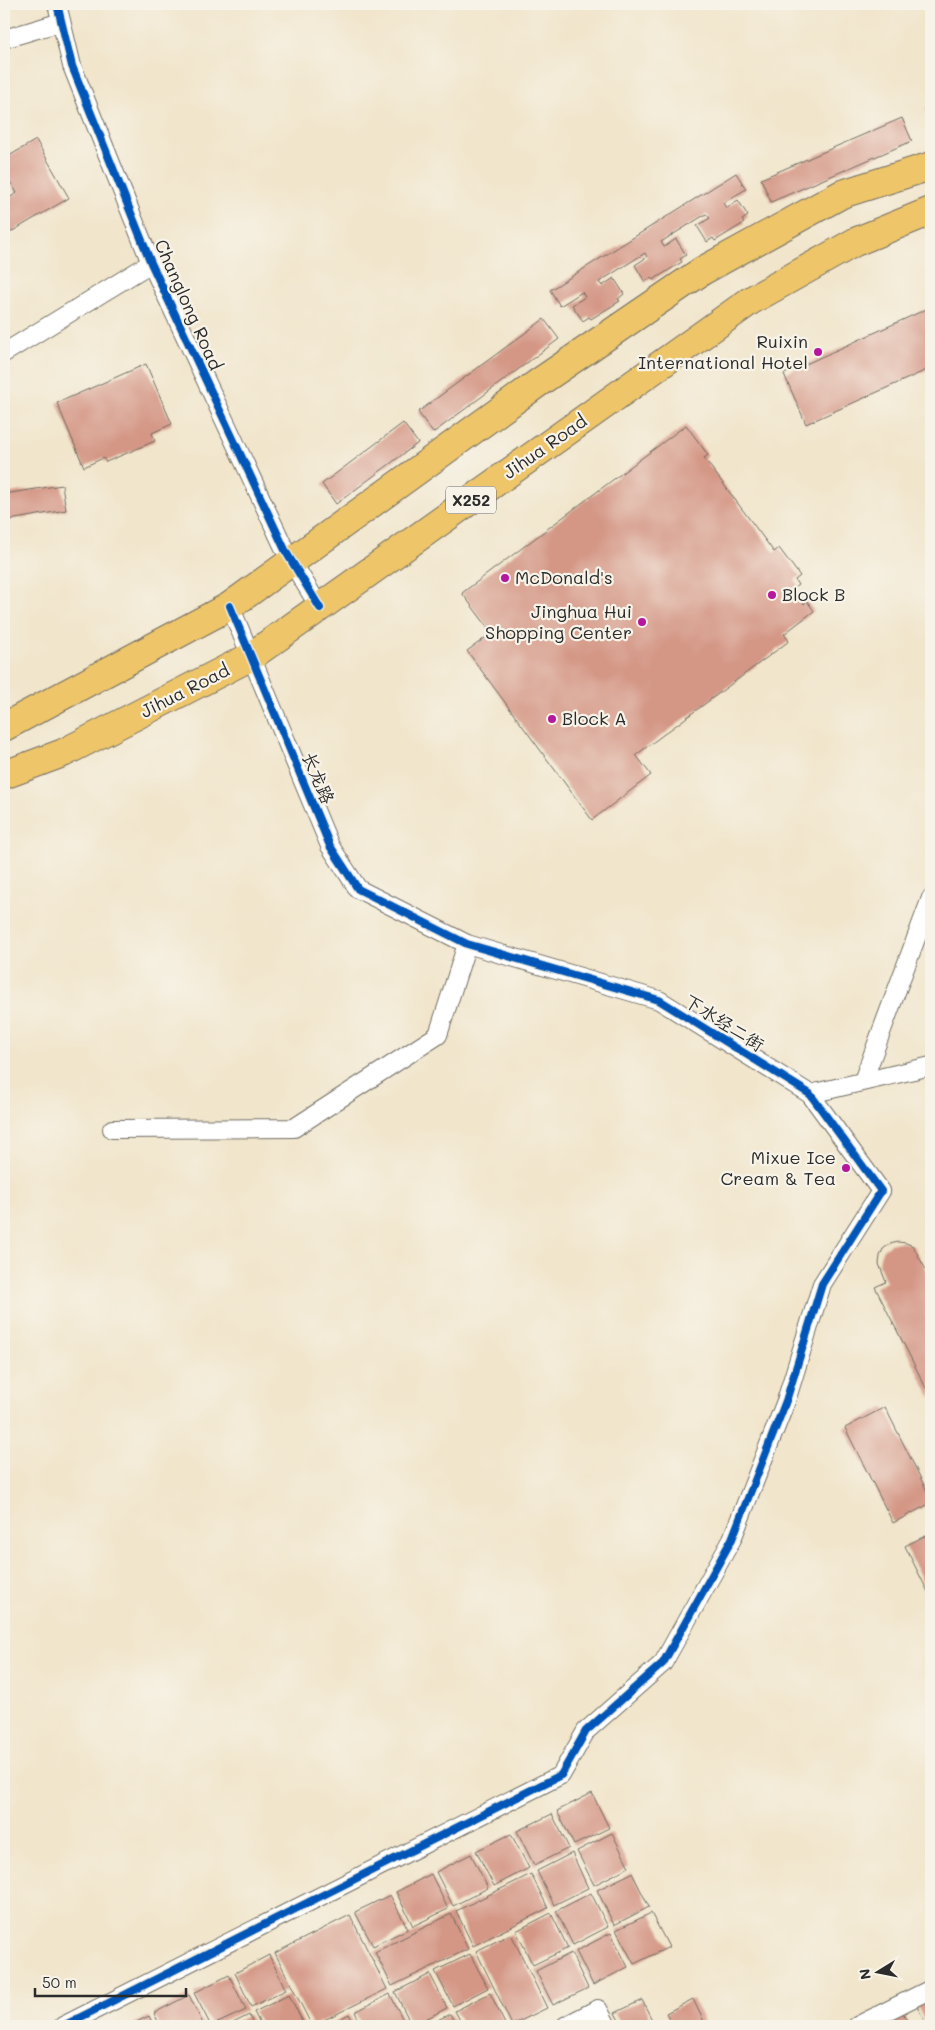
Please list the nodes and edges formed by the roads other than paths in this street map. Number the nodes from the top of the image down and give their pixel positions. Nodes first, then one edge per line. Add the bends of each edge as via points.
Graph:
1 (57, 4) edge
2 (61, 22) junction
3 (4, 38) edge
4 (931, 166) edge
5 (931, 211) edge
6 (151, 263) junction
7 (4, 353) edge
8 (291, 562) junction
9 (230, 606) junction
10 (320, 608) junction
11 (250, 657) junction
12 (4, 727) edge
13 (4, 775) edge
14 (931, 898) edge
15 (425, 923) joint
16 (467, 944) junction
17 (931, 1066) edge
18 (863, 1081) junction
19 (810, 1094) junction
20 (112, 1130) dead end
21 (931, 1989) edge
22 (63, 2026) edge
23 (565, 2026) edge
24 (607, 2026) edge
25 (857, 2026) edge

1 - 2 street, Changlong Road
2 - 3 street
2 - 6 street, Changlong Road via 72,66
4 - 8 main road via 842,194 702,271 538,383
5 - 10 main road, Jihua Road / X252 via 854,242 750,301
6 - 7 street
6 - 8 street, Changlong Road
8 - 9 main road
8 - 10 street, Changlong Road
9 - 11 street, 长龙路
9 - 12 main road
10 - 11 main road, Jihua Road / X252
11 - 13 main road, Jihua Road / X252 via 63,753
11 - 15 street, 长龙路 via 330,846 358,889
14 - 18 street
15 - 16 street, 下水经二街
16 - 19 street, 下水经二街 via 659,1000
16 - 20 street via 438,1034 294,1128
17 - 18 street
18 - 19 street
19 - 22 street, 下水经二街 via 881,1191 822,1284 786,1401 732,1539 663,1663 586,1731 561,1775
21 - 25 street
23 - 24 street via 598,2009

